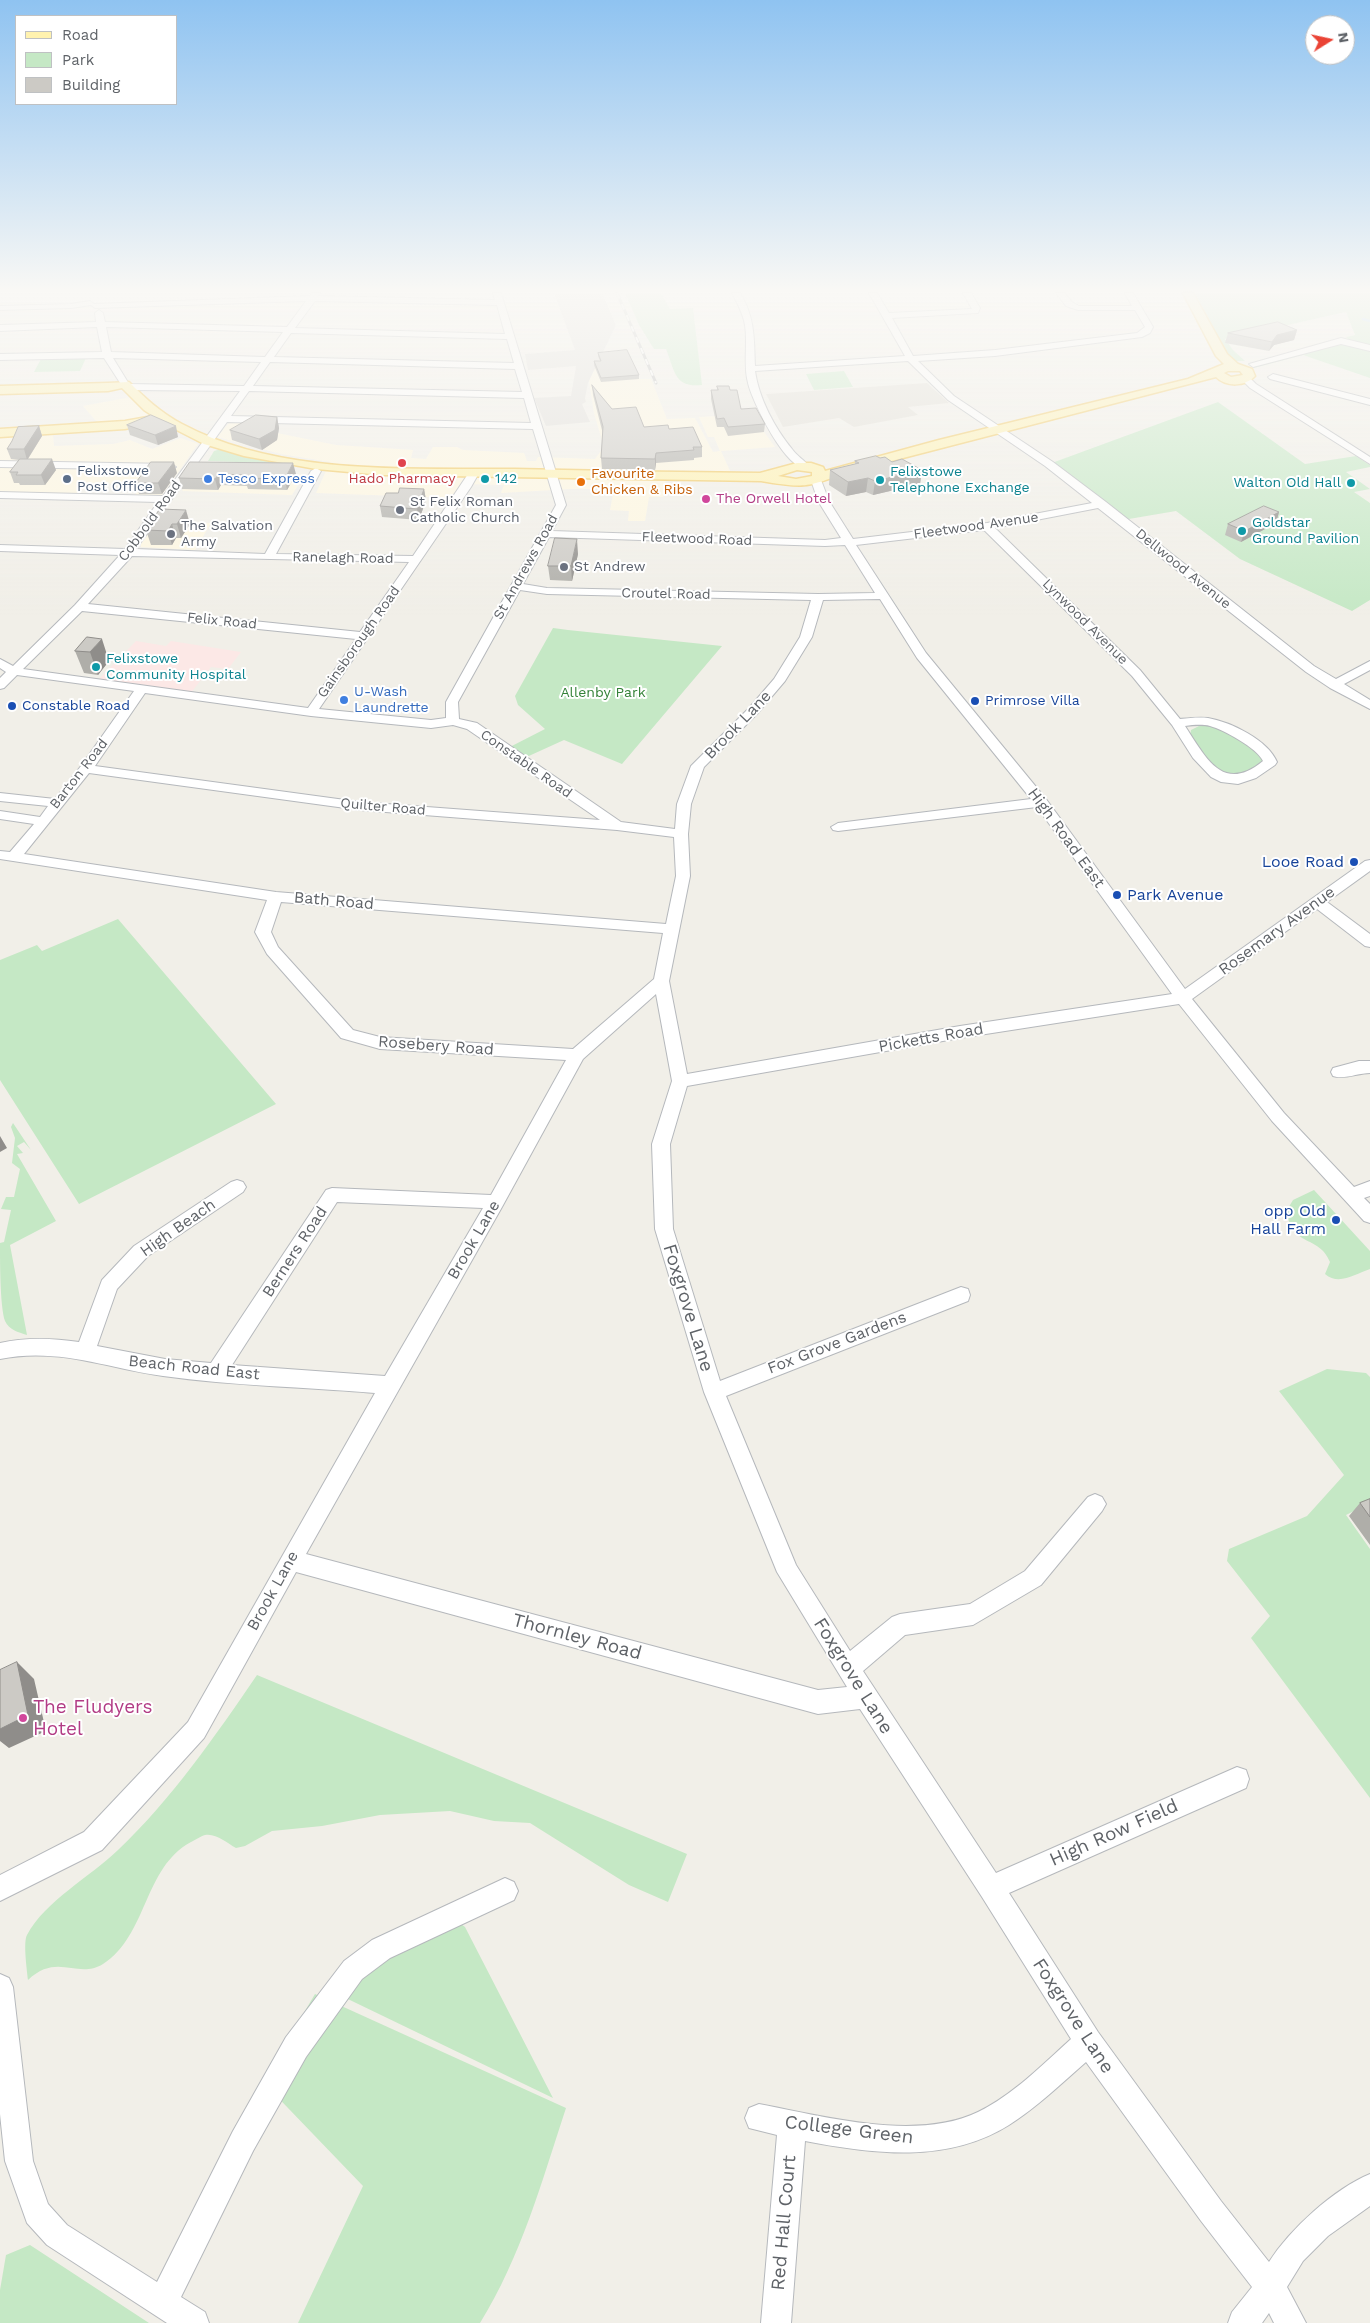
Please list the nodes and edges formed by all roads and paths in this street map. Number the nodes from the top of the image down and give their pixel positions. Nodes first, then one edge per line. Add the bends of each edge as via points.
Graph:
1 (140, 401) edge
2 (237, 401) edge
3 (530, 401) edge
4 (760, 401) edge
5 (955, 401) edge
6 (1103, 401) edge
7 (1288, 401) edge
8 (160, 418) junction
9 (224, 420) junction
10 (538, 426) junction
11 (998, 429) junction
12 (0, 433) edge
13 (209, 440) junction
14 (1370, 461) edge
15 (0, 464) edge
16 (189, 468) junction
17 (203, 468) edge
18 (259, 468) edge
19 (321, 469) junction
20 (788, 471) junction
21 (474, 473) junction
22 (552, 474) junction
23 (814, 477) junction
24 (0, 495) edge
25 (166, 499) junction
26 (1102, 504) junction
27 (987, 526) junction
28 (547, 534) junction
29 (849, 542) junction
30 (0, 548) edge
31 (129, 552) junction
32 (268, 557) junction
33 (417, 559) junction
34 (515, 586) junction
35 (883, 596) junction
36 (818, 598) junction
37 (79, 607) junction
38 (364, 636) junction
39 (0, 663) edge
40 (1370, 665) edge
41 (13, 671) junction
42 (0, 685) edge
43 (1334, 685) junction
44 (141, 690) junction
45 (1370, 705) edge
46 (311, 712) junction
47 (453, 721) junction
48 (1178, 723) junction
49 (86, 770) junction
50 (0, 797) edge
51 (1041, 802) junction
52 (57, 803) junction
53 (0, 815) edge
54 (42, 820) junction
55 (616, 826) junction
56 (838, 828) dead end
57 (681, 834) junction
58 (7, 856) edge
59 (1370, 864) edge
60 (276, 897) junction
61 (1317, 902) junction
62 (671, 928) junction
63 (1370, 942) edge
64 (661, 981) junction
65 (1183, 998) junction
66 (577, 1055) junction
67 (1370, 1067) edge
68 (1339, 1072) dead end
69 (680, 1081) junction
70 (237, 1187) dead end
71 (1370, 1188) edge
72 (1350, 1196) junction
73 (496, 1202) junction
74 (1370, 1216) edge
75 (961, 1295) dead end
76 (0, 1351) edge
77 (85, 1354) junction
78 (217, 1371) junction
79 (389, 1385) junction
80 (714, 1392) junction
81 (1095, 1504) dead end
82 (290, 1560) junction
83 (848, 1668) junction
84 (866, 1697) junction
85 (1237, 1779) dead end
86 (0, 1888) edge
87 (991, 1888) junction
88 (504, 1891) dead end
89 (0, 1987) edge
90 (1088, 2042) junction
91 (759, 2118) dead end
92 (792, 2124) junction
93 (1370, 2188) edge
94 (1270, 2288) junction
95 (162, 2301) junction
96 (194, 2323) edge
97 (776, 2323) edge
98 (1243, 2323) edge
99 (1291, 2323) edge

1 - 8 main road
2 - 9 street, Cobbold Road
3 - 10 street, St Andrews Road
4 - 20 street
5 - 11 street, Dellwood Avenue
6 - 11 main road
7 - 14 street
8 - 12 main road via 125,425
8 - 13 main road
9 - 10 street
9 - 13 street, Cobbold Road
10 - 22 street, St Andrews Road
11 - 23 main road
11 - 26 street, Dellwood Avenue
13 - 16 street, Cobbold Road
13 - 19 main road
15 - 16 street
16 - 17 main road
16 - 25 street, Cobbold Road
18 - 19 main road
19 - 21 main road
19 - 32 street
20 - 22 main road via 761,477
20 - 23 main road
20 - 23 main road
21 - 22 main road
21 - 33 street, Gainsborough Road
22 - 28 street, St Andrews Road via 561,505
23 - 29 street, High Road East
24 - 25 street
25 - 31 street, Cobbold Road
26 - 27 street, Fleetwood Avenue
26 - 43 street, Dellwood Avenue via 1288,653
27 - 29 street, Fleetwood Avenue
27 - 48 street, Lynwood Avenue via 1142,679
28 - 29 street, Fleetwood Road
28 - 34 street, St Andrews Road
29 - 35 street, High Road East
30 - 31 street, Ranelagh Road
31 - 32 street, Ranelagh Road
31 - 37 street, Cobbold Road
32 - 33 street, Ranelagh Road
33 - 38 street, Gainsborough Road
34 - 36 street, Croutel Road via 547,591
34 - 47 street, St Andrews Road via 452,702
35 - 36 street
35 - 51 street, High Road East via 921,655
36 - 57 street, Brook Lane via 806,637 779,681 698,766 684,804
37 - 38 street, Felix Road
37 - 41 street, Cobbold Road
38 - 46 street, Gainsborough Road
39 - 41 street
40 - 43 street
41 - 42 street, Cobbold Road
41 - 44 street, Constable Road
43 - 45 street, Dellwood Avenue
44 - 46 street, Constable Road
44 - 49 street, Barton Road
46 - 47 street, Constable Road via 431,724
47 - 55 street, Constable Road via 472,726
48 - 48 street, Lynwood Avenue via 1217,724 1260,748 1270,762 1244,778 1218,777 1208,768
49 - 52 street, Barton Road
49 - 55 street, Quilter Road via 360,806
50 - 52 street
51 - 56 street
51 - 65 street, High Road East
52 - 54 street, Barton Road
53 - 54 street
54 - 58 street, Barton Road
55 - 57 street, Quilter Road
57 - 62 street, Brook Lane via 683,876
58 - 60 street, Bath Road
59 - 61 street, Rosemary Avenue
60 - 62 street, Bath Road
60 - 66 street, Rosebery Road via 263,932 272,950 347,1034 380,1043
61 - 63 street
61 - 65 street, Rosemary Avenue
62 - 64 street, Brook Lane
64 - 66 street, Brook Lane
64 - 69 street, Foxgrove Lane
65 - 69 street, Picketts Road via 960,1032
65 - 72 street, High Road East via 1278,1117
66 - 73 street, Brook Lane
67 - 68 street
69 - 80 street, Foxgrove Lane via 661,1144 664,1229
70 - 77 street, High Beach via 141,1251 109,1284
71 - 72 street
72 - 74 street, High Road East
73 - 78 street, Berners Road via 332,1195
73 - 79 street, Brook Lane
75 - 80 street, Fox Grove Gardens
76 - 77 street, Beach Road East via 16,1346 49,1345
77 - 78 street, Beach Road East via 164,1368
78 - 79 street, Beach Road East
79 - 82 street, Brook Lane
80 - 83 street, Foxgrove Lane via 788,1572
81 - 83 street via 1033,1578 973,1614 900,1625
82 - 84 street, Thornley Road via 818,1702
82 - 86 street, Brook Lane via 196,1730 93,1841
83 - 84 street, Foxgrove Lane
84 - 87 street, Foxgrove Lane
85 - 87 street, High Row Field
87 - 90 street, Foxgrove Lane
88 - 95 street via 381,1949 353,1970 296,2047 243,2141
89 - 95 street via 19,2161 37,2213 57,2235
90 - 92 street, College Green via 1016,2103 984,2124 953,2136 918,2140 877,2137
90 - 94 street, Foxgrove Lane
91 - 92 street, College Green
92 - 97 street, Red Hall Court
93 - 94 street via 1318,2226 1293,2251
94 - 98 street
94 - 99 street, Foxgrove Lane
95 - 96 street

